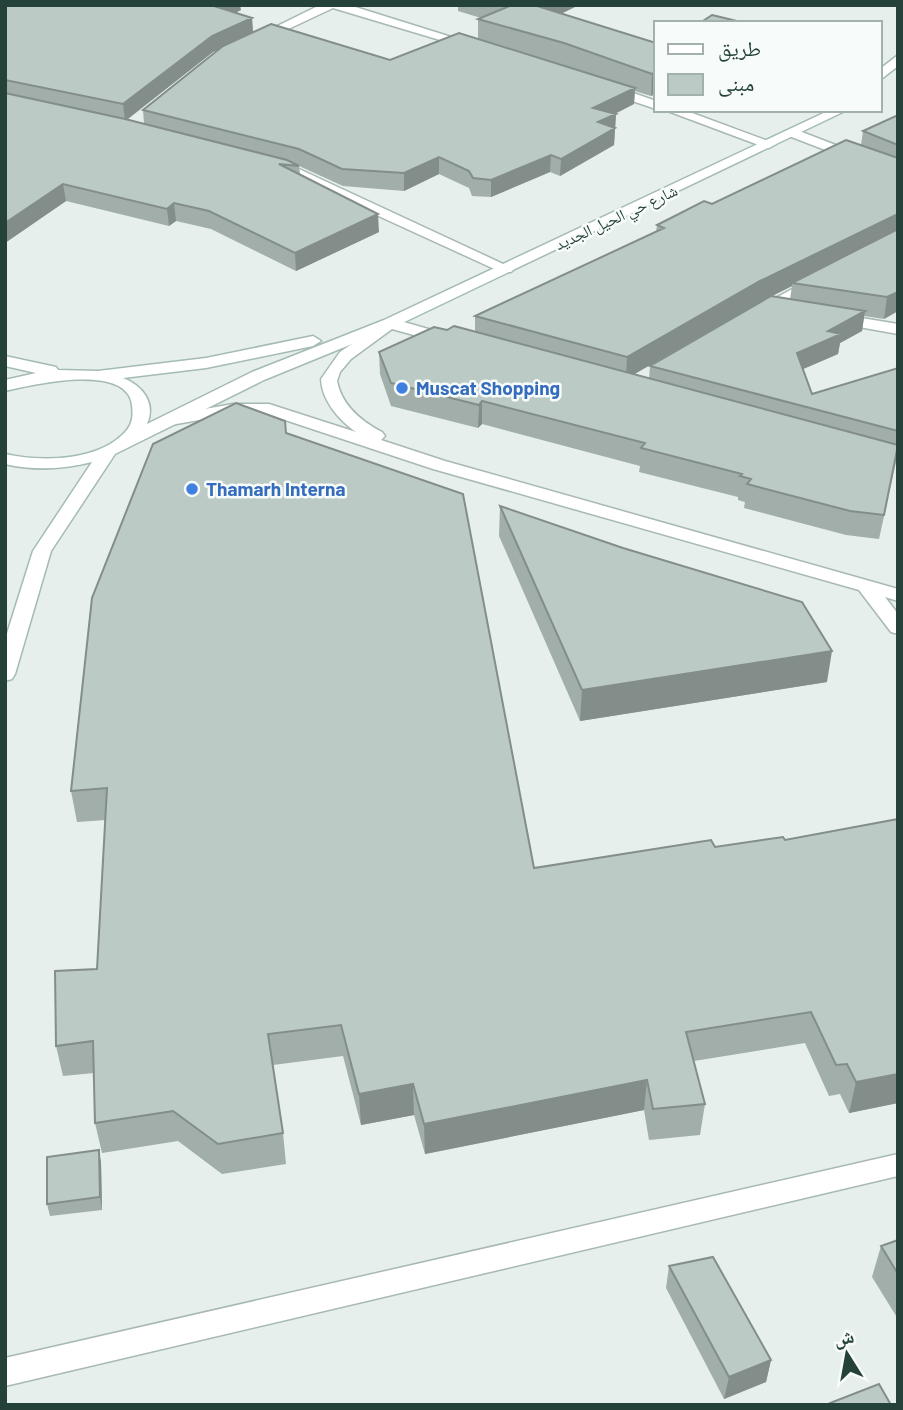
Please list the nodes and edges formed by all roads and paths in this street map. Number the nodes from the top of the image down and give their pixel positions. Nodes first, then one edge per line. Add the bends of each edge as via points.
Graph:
1 (332, 5) edge
2 (244, 46) edge
3 (492, 51) edge
4 (898, 59) edge
5 (882, 74) edge
6 (595, 84) edge
7 (654, 104) edge
8 (677, 112) edge
9 (837, 112) edge
10 (794, 132) junction
11 (769, 144) junction
12 (256, 162) edge
13 (898, 174) edge
14 (506, 269) junction
15 (826, 276) edge
16 (765, 307) junction
17 (792, 312) edge
18 (818, 316) edge
19 (742, 321) edge
20 (390, 323) junction
21 (898, 329) edge
22 (469, 345) edge
23 (5, 361) edge
24 (59, 373) junction
25 (99, 376) junction
26 (5, 386) edge
27 (164, 421) junction
28 (114, 448) junction
29 (5, 459) edge
30 (439, 465) junction
31 (868, 589) junction
32 (898, 595) edge
33 (898, 628) edge
34 (5, 674) edge
35 (898, 1166) edge
36 (5, 1372) edge

1 - 2 street
1 - 3 street
4 - 5 street
6 - 7 street
8 - 11 street
9 - 10 street, شارع حي الحيل الجديد
10 - 11 street, شارع حي الحيل الجديد
10 - 13 street
11 - 14 street, شارع حي الحيل الجديد
12 - 14 street via 294,172
14 - 20 street, شارع حي الحيل الجديد
15 - 16 street
16 - 17 street
16 - 19 street
18 - 21 street
20 - 22 street
20 - 25 street via 257,354
20 - 27 street via 301,357
20 - 30 street via 335,367 329,379 331,393 360,428
23 - 24 street
24 - 25 street
24 - 26 street
25 - 28 street via 119,382 142,404 142,418 134,432
27 - 28 street
27 - 30 street via 233,409 269,409
28 - 29 street via 61,464
28 - 34 street via 42,551
30 - 31 street
31 - 32 street
31 - 33 street
35 - 36 street

